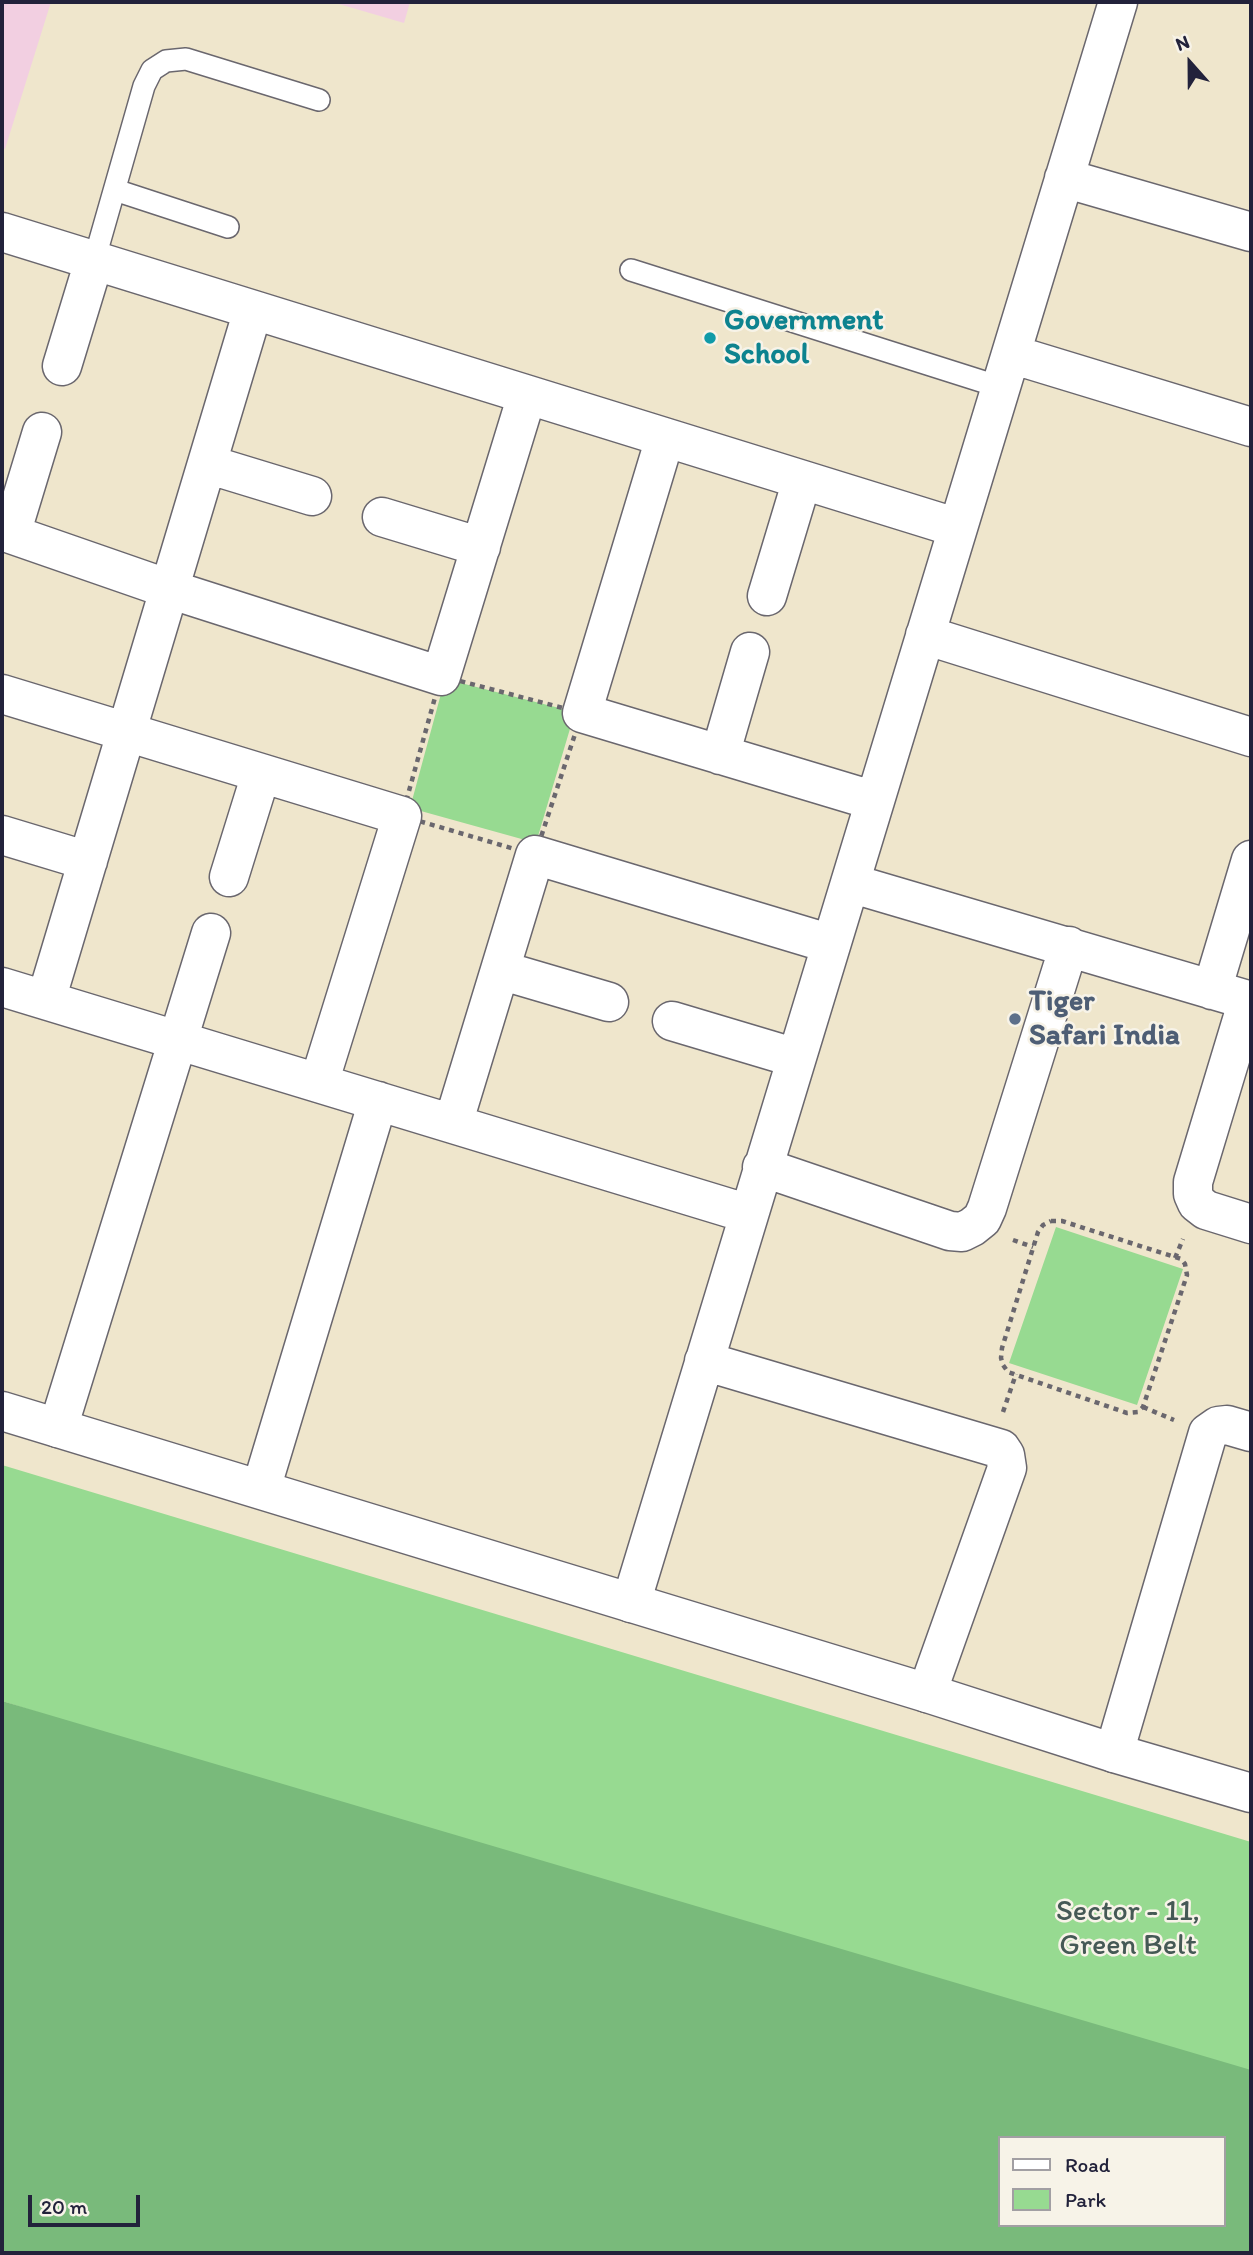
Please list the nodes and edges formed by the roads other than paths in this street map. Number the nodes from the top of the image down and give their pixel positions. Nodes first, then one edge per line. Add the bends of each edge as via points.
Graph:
1 (1118, 2) edge
2 (319, 100) dead end
3 (1064, 178) junction
4 (116, 190) junction
5 (228, 227) dead end
6 (2, 232) edge
7 (1251, 232) edge
8 (94, 261) junction
9 (631, 270) dead end
10 (253, 310) junction
11 (62, 366) dead end
12 (1006, 371) junction
13 (527, 395) junction
14 (1251, 427) edge
15 (42, 432) dead end
16 (665, 438) junction
17 (207, 464) junction
18 (802, 480) junction
19 (312, 496) dead end
20 (382, 517) dead end
21 (958, 528) junction
22 (6, 532) edge
23 (481, 547) junction
24 (169, 589) junction
25 (767, 596) dead end
26 (925, 635) junction
27 (750, 652) dead end
28 (2, 694) edge
29 (126, 732) junction
30 (1251, 737) edge
31 (720, 755) junction
32 (261, 774) junction
33 (875, 801) junction
34 (2, 835) edge
35 (1251, 860) edge
36 (88, 861) junction
37 (229, 877) dead end
38 (850, 883) junction
39 (211, 933) dead end
40 (831, 944) junction
41 (1069, 946) junction
42 (500, 970) junction
43 (2, 987) edge
44 (1237, 997) edge
45 (46, 1000) junction
46 (609, 1002) dead end
47 (672, 1021) dead end
48 (178, 1041) junction
49 (796, 1058) junction
50 (319, 1083) junction
51 (378, 1101) junction
52 (453, 1124) junction
53 (762, 1167) junction
54 (749, 1214) junction
55 (1251, 1224) edge
56 (704, 1361) junction
57 (2, 1411) edge
58 (58, 1428) junction
59 (1251, 1432) edge
60 (261, 1489) junction
61 (631, 1603) junction
62 (927, 1693) junction
63 (1114, 1753) junction
64 (1251, 1793) edge

1 - 3 street
2 - 4 lane via 186,59 166,61 152,71 144,86
3 - 7 street
3 - 12 street
4 - 5 lane
4 - 8 lane
6 - 8 street
8 - 10 street
8 - 11 street
9 - 12 lane
10 - 13 street
10 - 17 street
12 - 14 street
12 - 21 street
13 - 16 street
13 - 23 street
15 - 22 street
16 - 18 street
16 - 31 street via 582,713
17 - 19 street
17 - 24 street
18 - 21 street
18 - 25 street
20 - 23 street
21 - 26 street
22 - 24 street
23 - 24 street via 441,676
24 - 29 street
26 - 30 street
26 - 33 street
27 - 31 street
28 - 29 street
29 - 32 street
29 - 36 street
31 - 33 street
32 - 37 street
32 - 50 street via 402,816
33 - 38 street
34 - 36 street
35 - 44 street
36 - 45 street
38 - 40 street
38 - 41 street
39 - 48 street
40 - 42 street via 535,855
40 - 49 street
41 - 44 street
41 - 53 street via 987,1208 972,1227 950,1231
42 - 46 street
42 - 52 street
43 - 45 street
44 - 55 street via 1193,1194 1206,1210
45 - 48 street
47 - 49 street
48 - 50 street
48 - 58 street
49 - 53 street
50 - 51 street
51 - 52 street
51 - 60 street
52 - 54 street
53 - 54 street
54 - 56 street
56 - 61 street
56 - 62 street via 1001,1449 1007,1468
57 - 58 street
58 - 60 street
59 - 63 street via 1227,1425 1208,1433
60 - 61 street
61 - 62 street
62 - 63 street
63 - 64 street

